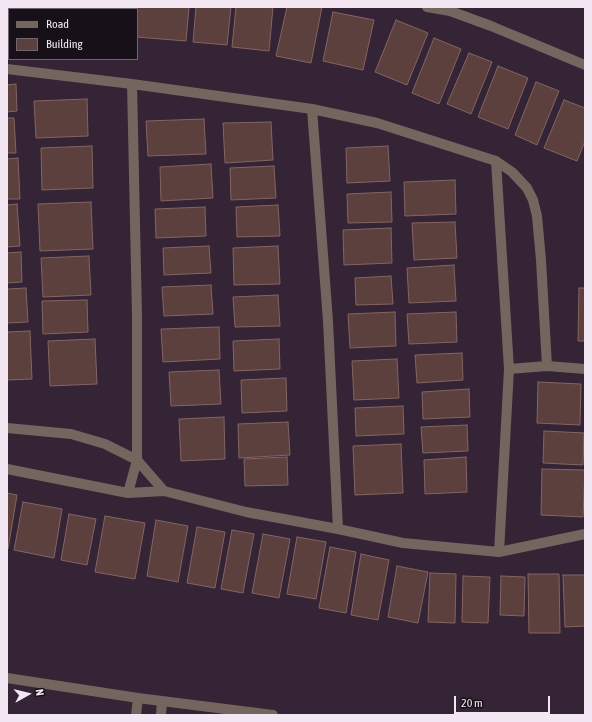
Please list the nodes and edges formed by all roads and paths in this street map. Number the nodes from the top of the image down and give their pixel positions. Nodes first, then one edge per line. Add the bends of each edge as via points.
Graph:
1 (427, 7) edge
2 (585, 65) edge
3 (7, 69) edge
4 (132, 84) junction
5 (312, 109) junction
6 (496, 162) junction
7 (548, 366) junction
8 (509, 368) junction
9 (585, 370) edge
10 (7, 428) edge
11 (137, 460) junction
12 (7, 469) edge
13 (164, 491) junction
14 (128, 493) junction
15 (338, 529) junction
16 (585, 534) edge
17 (499, 552) junction
18 (7, 678) edge
19 (138, 698) junction
20 (162, 701) junction
21 (136, 715) edge
22 (161, 715) edge
23 (273, 715) edge

1 - 2 street via 484,24
3 - 4 street
4 - 5 street
4 - 11 street
5 - 6 street via 377,123
5 - 15 street via 328,321
6 - 7 street via 512,172 527,188 533,200 541,260
6 - 8 street
7 - 8 street
7 - 9 street
8 - 17 street
10 - 11 street via 71,434 105,444
11 - 13 street
11 - 14 street
12 - 14 street
13 - 14 street
13 - 15 street via 246,512
15 - 17 street via 403,543
16 - 17 street
18 - 19 street
19 - 20 street
19 - 21 street
20 - 22 street
20 - 23 street

